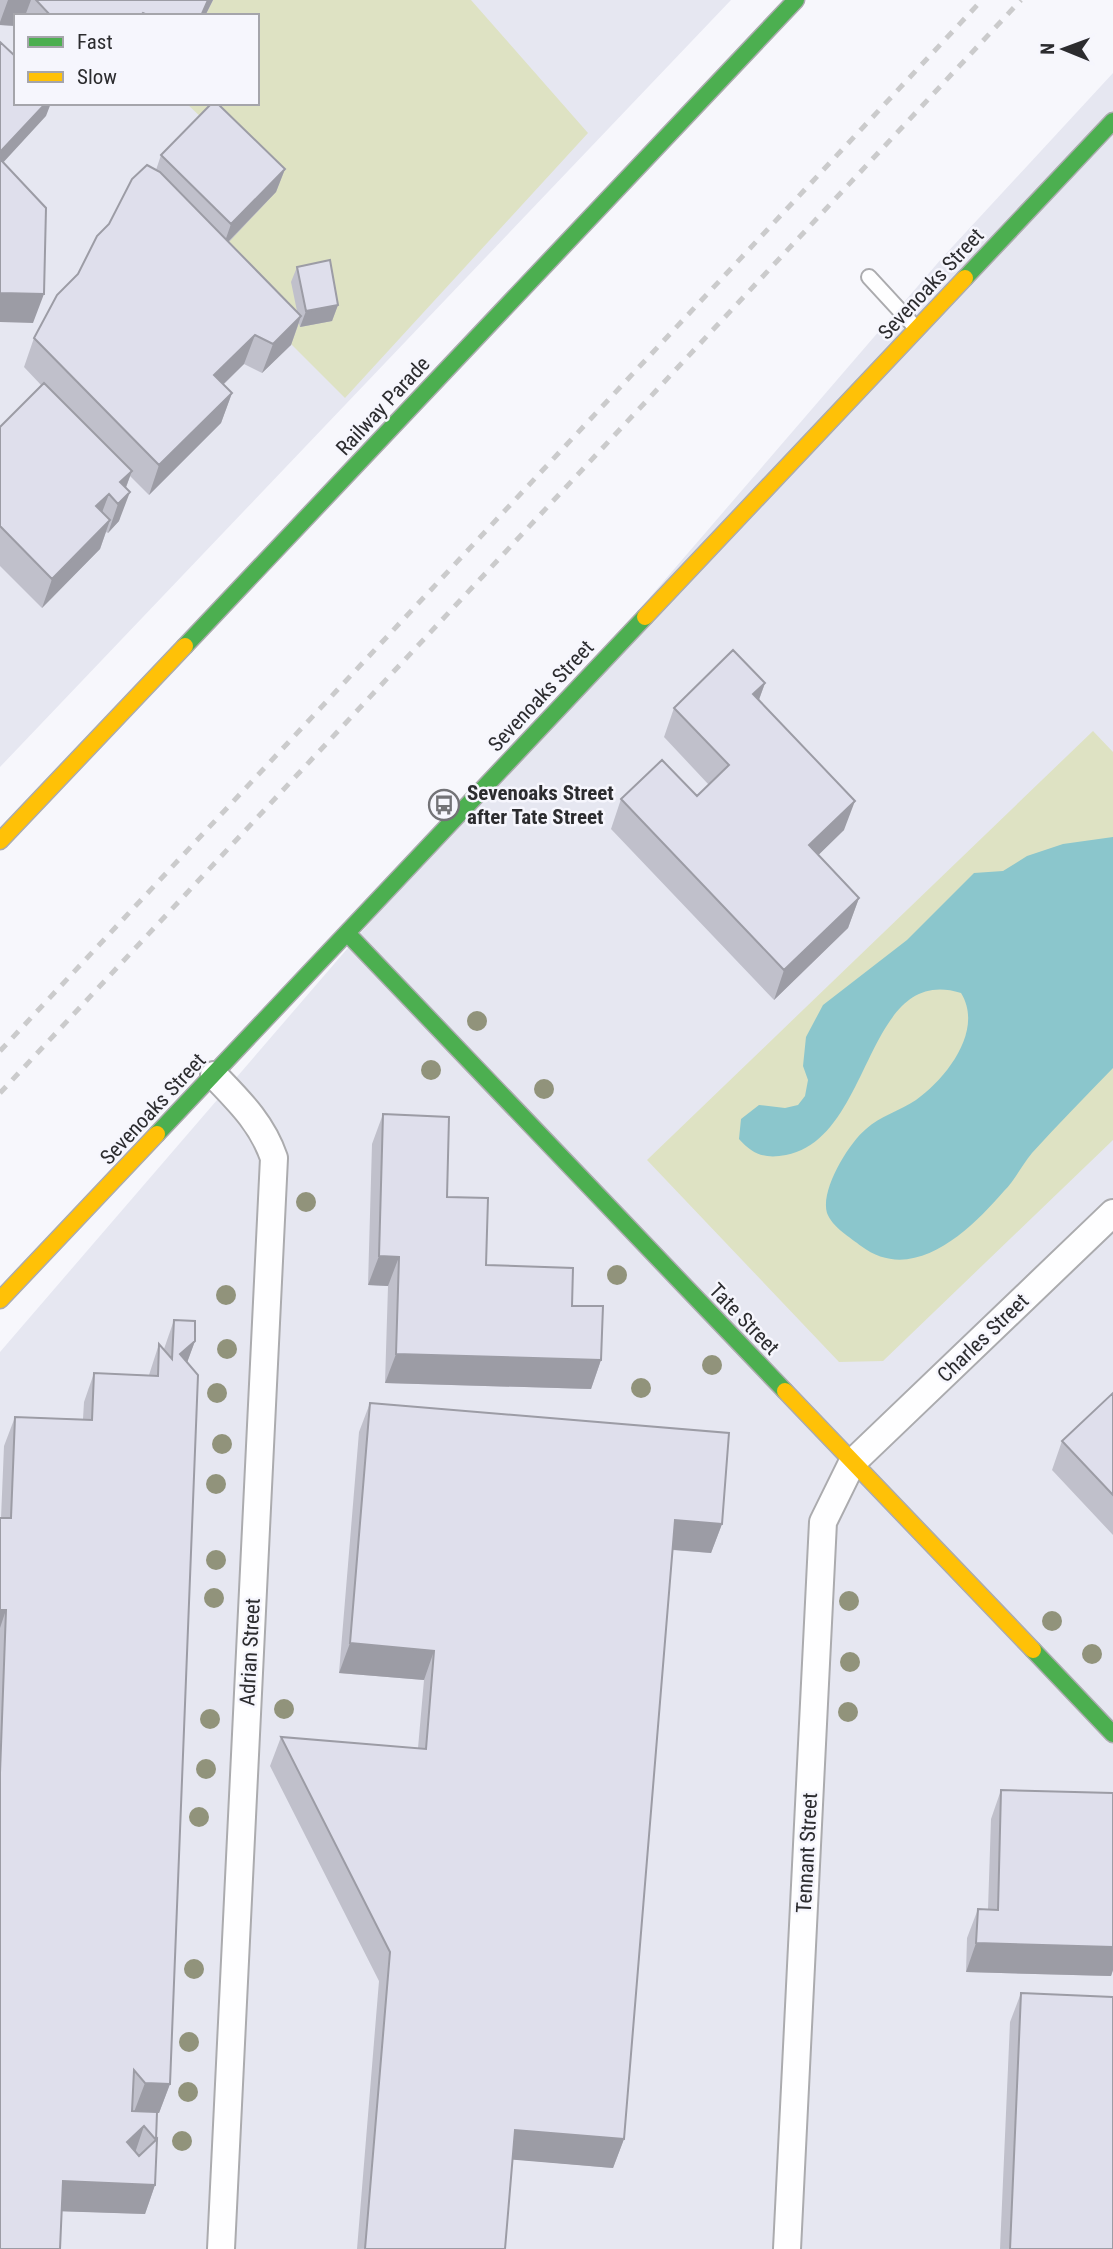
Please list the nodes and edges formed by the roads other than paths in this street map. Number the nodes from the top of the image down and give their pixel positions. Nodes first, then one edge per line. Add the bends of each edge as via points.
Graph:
1 (796, 0) edge
2 (1113, 121) edge
3 (869, 276) dead end
4 (917, 329) junction
5 (0, 841) edge
6 (347, 933) junction
7 (214, 1075) junction
8 (1113, 1213) edge
9 (0, 1300) edge
10 (852, 1463) junction
11 (1113, 1734) edge
12 (221, 2249) edge
13 (787, 2249) edge

1 - 5 street, Railway Parade
2 - 4 street, Sevenoaks Street
3 - 4 lane
4 - 6 street, Sevenoaks Street
6 - 7 street, Sevenoaks Street
6 - 10 street, Tate Street
7 - 9 street, Sevenoaks Street
7 - 12 street, Adrian Street via 252,1114 274,1158
8 - 10 street, Charles Street
10 - 11 street, Tate Street
10 - 13 street, Tennant Street via 823,1522

